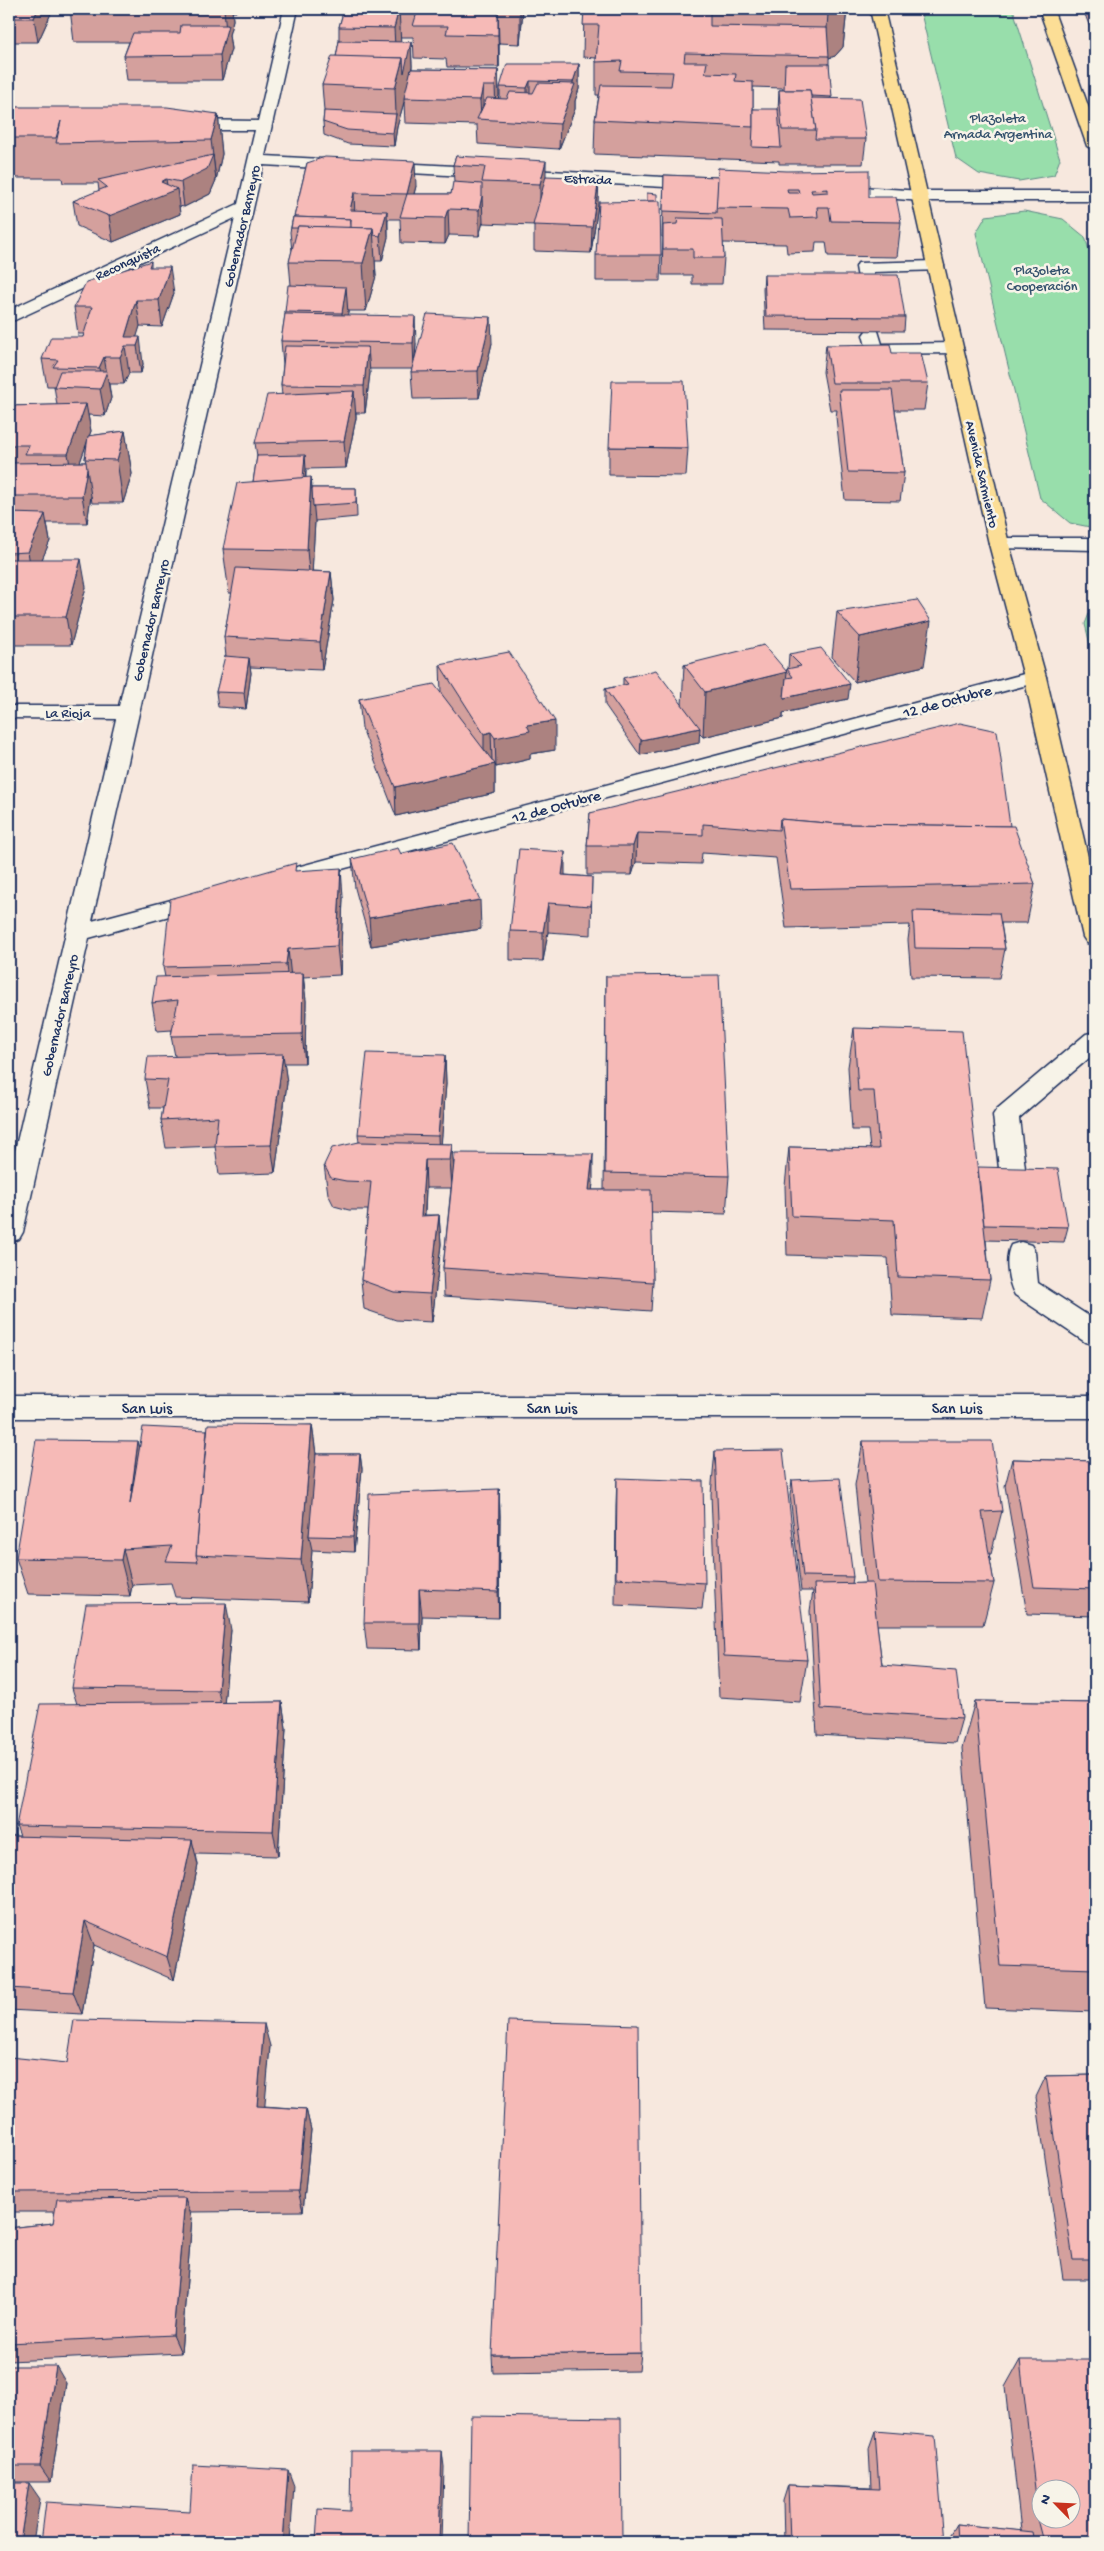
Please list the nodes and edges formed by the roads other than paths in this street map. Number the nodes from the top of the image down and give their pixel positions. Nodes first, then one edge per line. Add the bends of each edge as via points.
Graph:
1 (290, 9) edge
2 (878, 9) edge
3 (1046, 9) edge
4 (166, 125) edge
5 (264, 126) junction
6 (1095, 146) edge
7 (256, 160) junction
8 (714, 184) edge
9 (813, 190) edge
10 (921, 196) junction
11 (1095, 196) edge
12 (245, 207) junction
13 (936, 266) junction
14 (866, 285) edge
15 (9, 316) edge
16 (872, 335) dead end
17 (954, 348) junction
18 (999, 544) junction
19 (1095, 544) edge
20 (1035, 677) junction
21 (9, 712) edge
22 (128, 713) junction
23 (250, 886) edge
24 (221, 894) edge
25 (78, 932) junction
26 (1095, 937) edge
27 (1095, 1040) edge
28 (1013, 1177) edge
29 (9, 1232) edge
30 (1021, 1252) dead end
31 (1095, 1334) edge
32 (9, 1407) edge
33 (1095, 1407) edge

1 - 5 street, Gobernador Barreyro
2 - 10 main road, Avenida Sarmiento
3 - 6 main road
4 - 5 street
5 - 7 street, Gobernador Barreyro
7 - 8 street, Estrada
7 - 12 street, Gobernador Barreyro
9 - 10 street
10 - 11 street
10 - 13 main road, Avenida Sarmiento
12 - 15 street, Reconquista
12 - 22 street, Gobernador Barreyro
13 - 14 street via 864,267
13 - 17 main road, Avenida Sarmiento
16 - 17 street via 874,349
17 - 18 main road, Avenida Sarmiento
18 - 19 street
18 - 20 main road, Avenida Sarmiento
20 - 23 street, 12 de Octubre
20 - 26 main road, Avenida Sarmiento
21 - 22 street, La Rioja
22 - 25 street, Gobernador Barreyro
24 - 25 street
25 - 29 street, Gobernador Barreyro
27 - 28 street via 1006,1115
30 - 31 street via 1025,1288
32 - 33 street, San Luis

